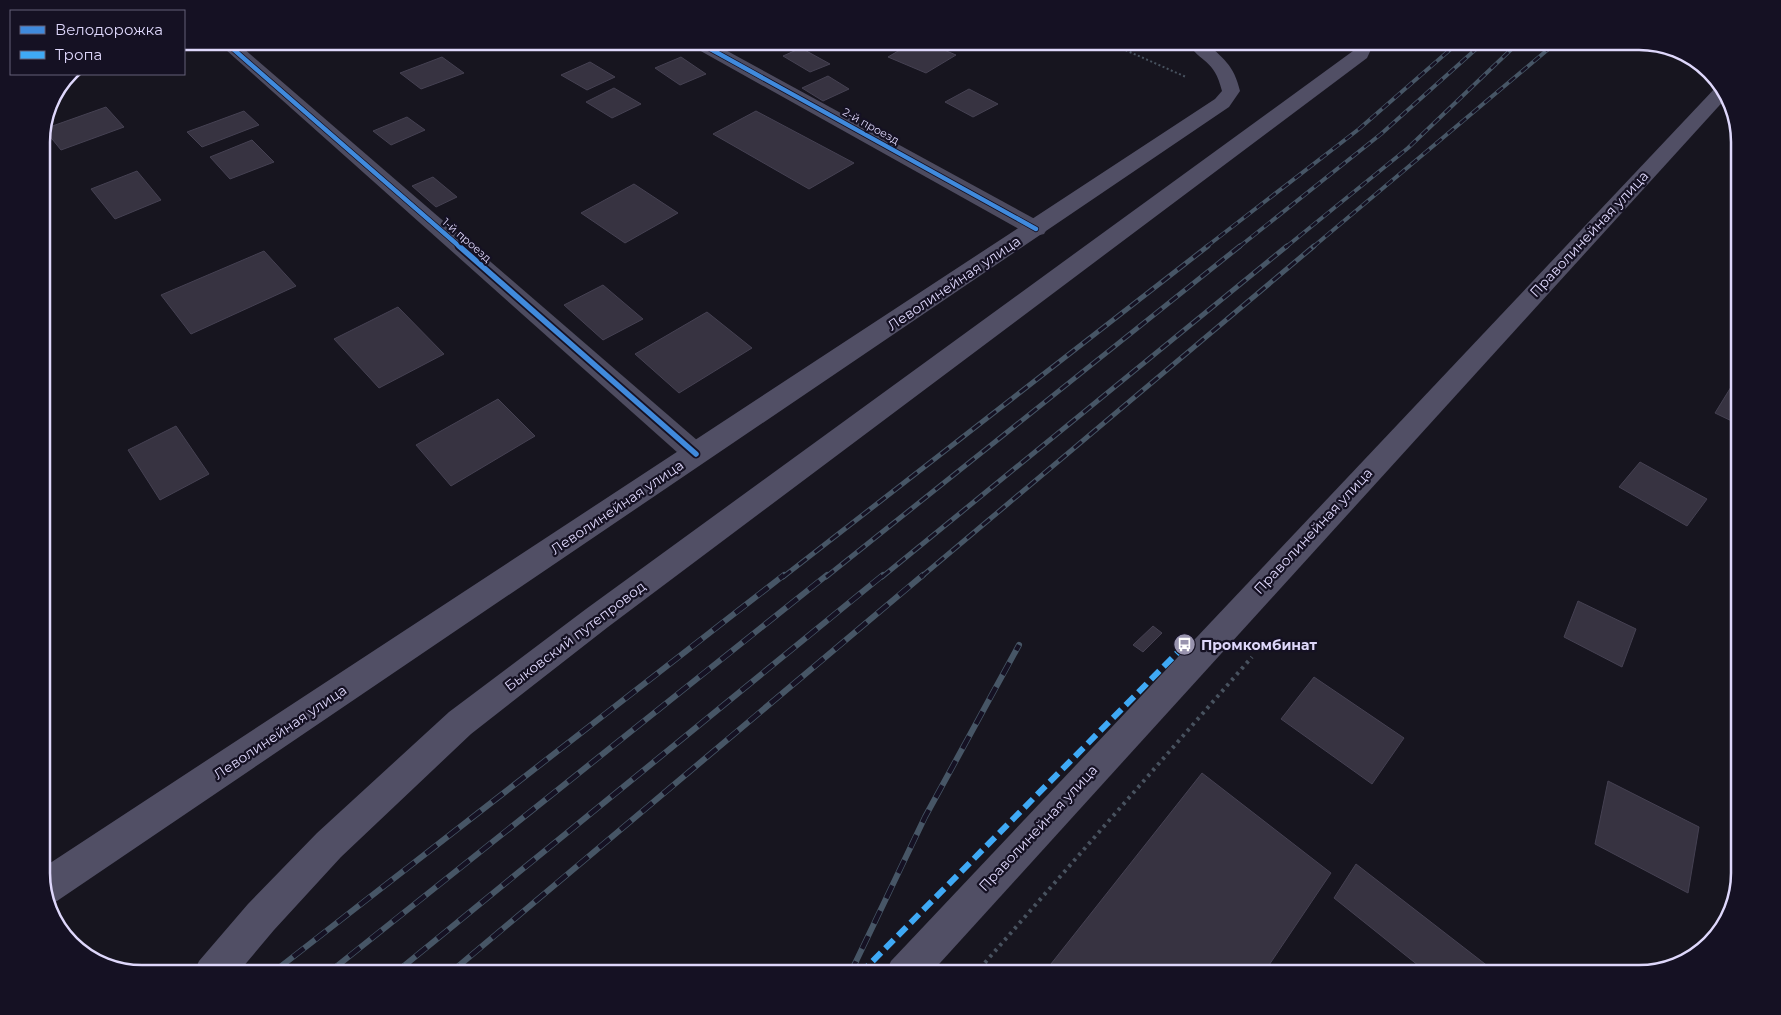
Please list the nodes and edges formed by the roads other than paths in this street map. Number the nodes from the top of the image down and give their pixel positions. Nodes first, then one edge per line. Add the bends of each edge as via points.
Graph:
1 (234, 50) edge
2 (712, 50) edge
3 (1205, 50) edge
4 (1363, 50) edge
5 (1718, 95) edge
6 (1036, 228) junction
7 (696, 454) junction
8 (51, 884) edge
9 (220, 965) edge
10 (912, 965) edge

1 - 7 street, 1-й проезд
2 - 6 street, 2-й проезд
3 - 6 main road, Леволинейная улица via 1228,75 1231,92 1222,103
4 - 9 main road, Быковский путепровод via 460,723 329,846
5 - 10 main road, Праволинейная улица
6 - 7 main road, Леволинейная улица
7 - 8 main road, Леволинейная улица

